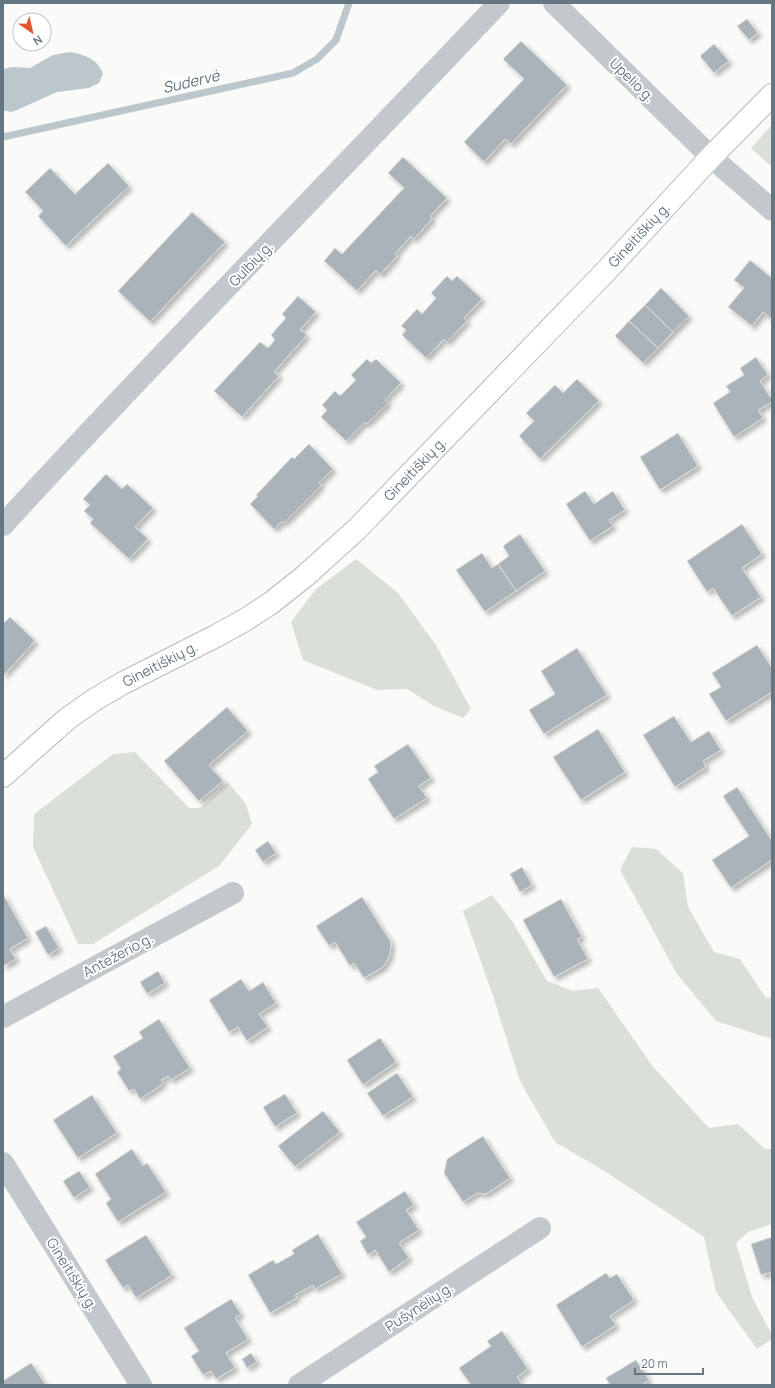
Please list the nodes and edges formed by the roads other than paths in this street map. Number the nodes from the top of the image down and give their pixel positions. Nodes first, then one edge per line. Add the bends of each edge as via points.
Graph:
1 (499, 3) edge
2 (554, 3) edge
3 (772, 95) edge
4 (711, 157) junction
5 (772, 210) edge
6 (3, 525) edge
7 (3, 776) edge
8 (233, 893) dead end
9 (3, 1017) edge
10 (3, 1163) edge
11 (540, 1228) dead end
12 (141, 1385) edge
13 (299, 1385) edge

1 - 6 street, Gulbių g. via 78,443
2 - 4 street, Upelio g.
3 - 4 street, Gineitiškių g.
4 - 5 street, Upelio g.
4 - 7 street, Gineitiškių g. via 603,274 363,523 305,576 245,620 94,700 66,719
8 - 9 street, Antežerio g.
10 - 12 street, Gineitiškių g.
11 - 13 street, Pušynėlių g.

